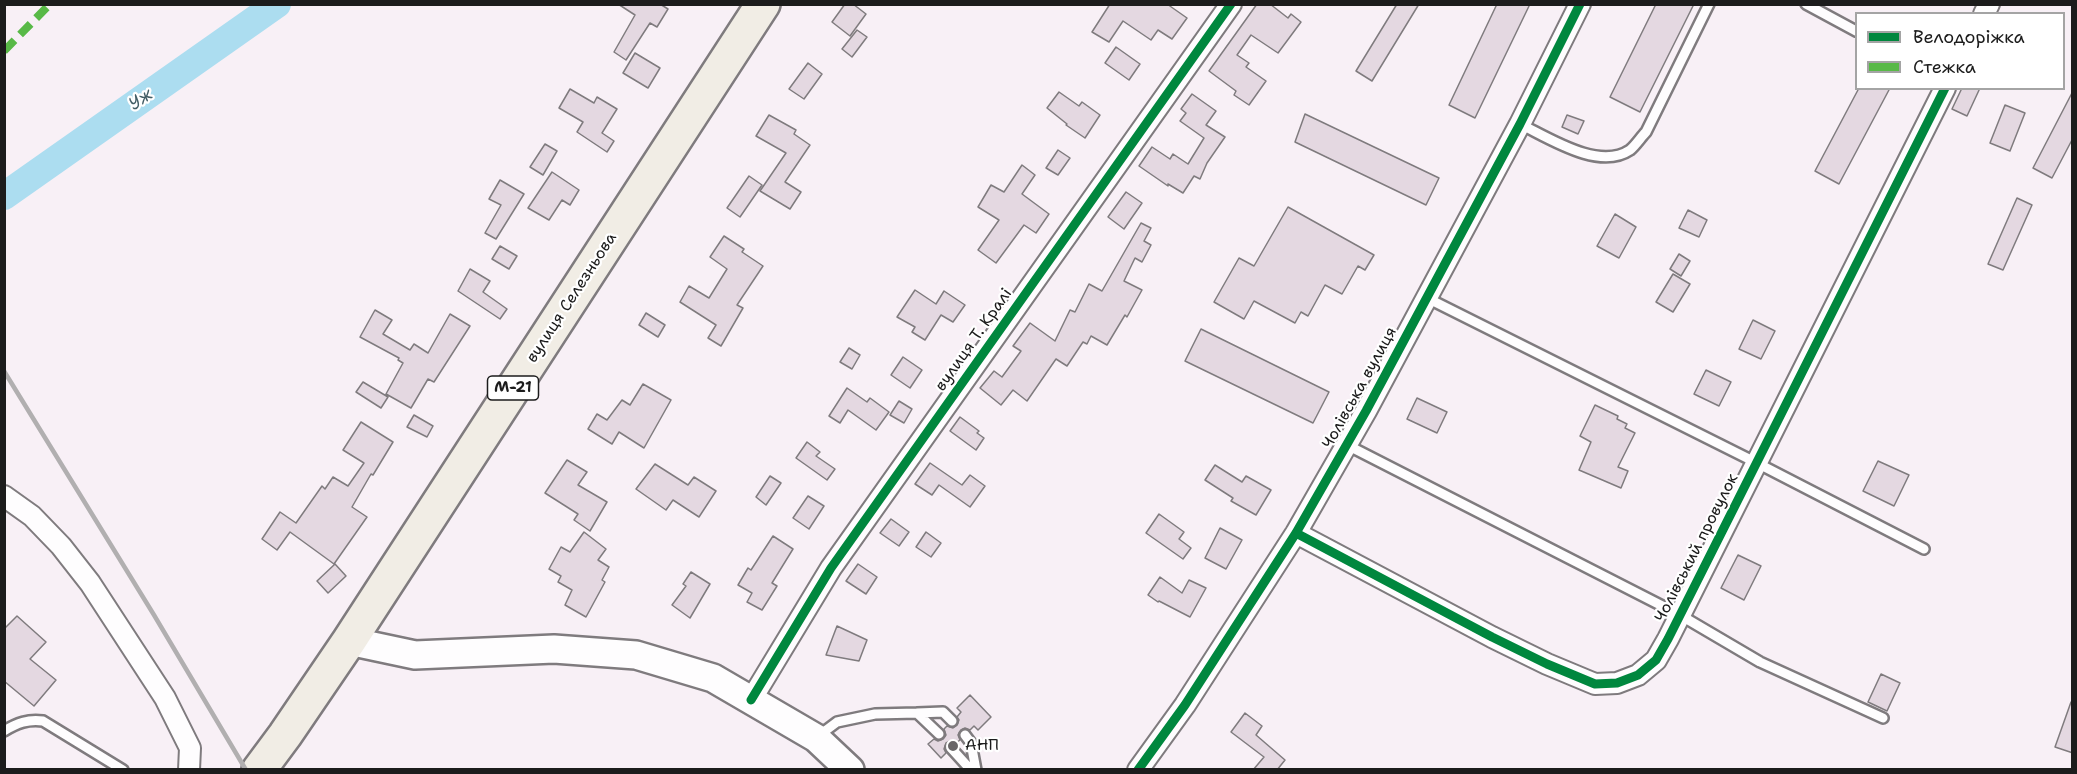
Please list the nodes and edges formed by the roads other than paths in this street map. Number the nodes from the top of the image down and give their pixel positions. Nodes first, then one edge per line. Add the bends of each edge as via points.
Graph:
1 (763, 4) edge
2 (1231, 4) edge
3 (1580, 4) edge
4 (1709, 4) edge
5 (1806, 4) edge
6 (1855, 30) edge
7 (1944, 90) edge
8 (1520, 124) junction
9 (1427, 298) junction
10 (1347, 445) junction
11 (1757, 463) junction
12 (4, 496) edge
13 (1296, 533) junction
14 (1924, 549) dead end
15 (1680, 615) junction
16 (349, 641) junction
17 (751, 699) junction
18 (916, 713) junction
19 (1883, 718) dead end
20 (952, 721) dead end
21 (4, 731) edge
22 (939, 734) dead end
23 (965, 735) dead end
24 (816, 738) junction
25 (951, 748) dead end
26 (123, 770) edge
27 (189, 770) edge
28 (259, 770) edge
29 (850, 770) edge
30 (973, 770) edge
31 (1138, 770) edge

1 - 16 highway, вулиця Селезньова / М-21
2 - 17 street, вулиця Т. Кралі via 831,568
3 - 8 street, Чолівська вулиця
4 - 8 lane via 1646,132 1630,150 1613,157 1591,157
5 - 6 lane
7 - 11 street, Чолівський провулок
8 - 9 street, Чолівська вулиця
9 - 10 street, Чолівська вулиця
9 - 11 lane, Чолівський провулок
10 - 13 street, Чолівська вулиця
10 - 15 lane
11 - 14 lane, Чолівський провулок
11 - 15 street, Чолівський провулок
12 - 27 street via 32,516 90,583 165,698 190,748
13 - 15 street, Чолівський провулок via 1492,637 1595,684 1617,683 1638,675 1656,660
13 - 31 street, Чолівська вулиця via 1185,705
15 - 19 lane via 1760,662
16 - 17 main road via 415,655 554,649 636,655 713,678
16 - 28 highway, вулиця Селезньова / М-21
17 - 24 main road
18 - 20 lane via 944,712
18 - 22 lane
18 - 24 lane via 875,714 837,722
21 - 26 lane via 17,723 43,721
23 - 30 lane via 971,743
24 - 29 main road
25 - 30 lane

